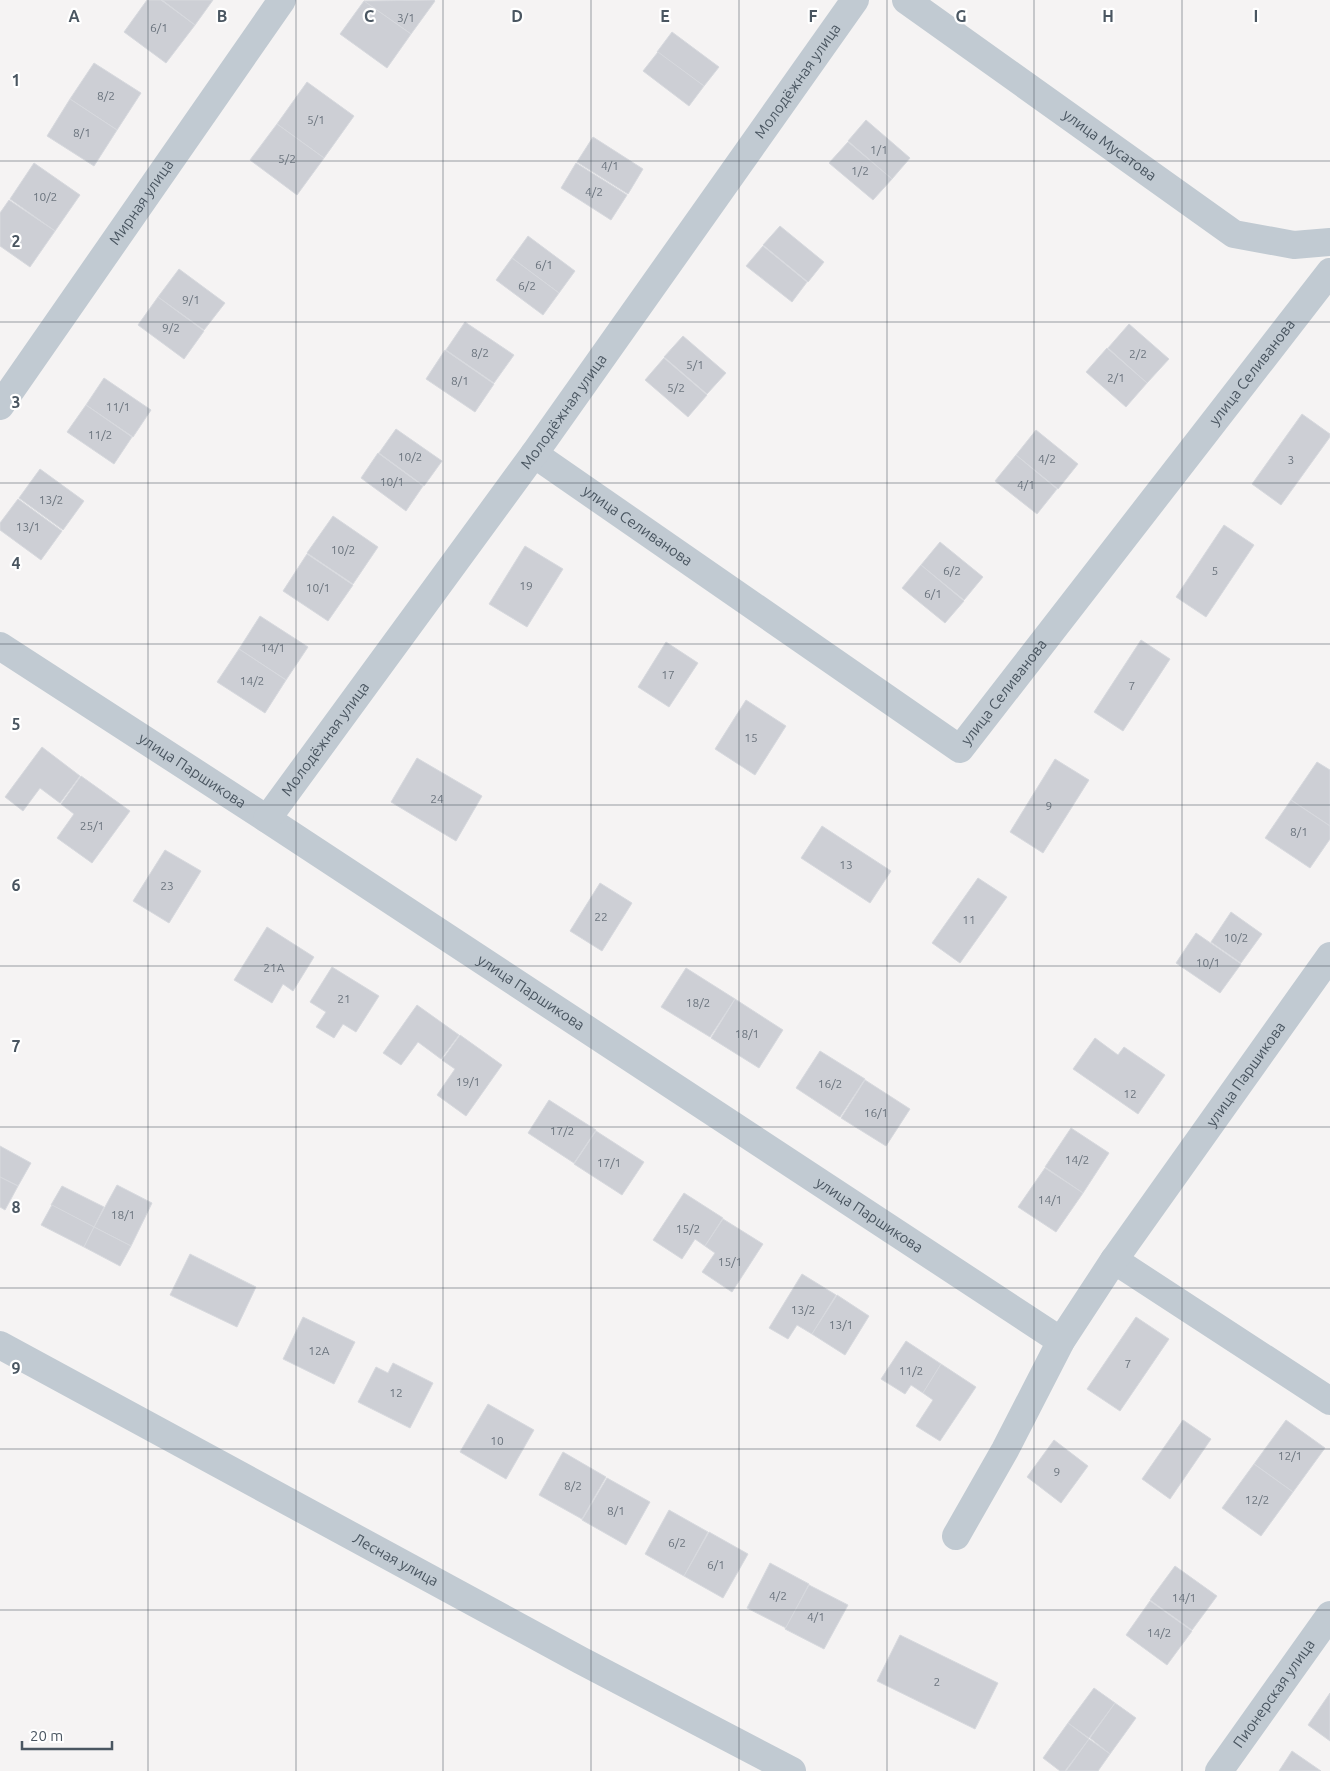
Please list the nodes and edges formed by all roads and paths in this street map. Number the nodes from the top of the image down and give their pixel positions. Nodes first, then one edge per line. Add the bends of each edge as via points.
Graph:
1 (282, 0) edge
2 (855, 0) edge
3 (906, 0) edge
4 (1330, 242) edge
5 (1330, 272) edge
6 (0, 406) edge
7 (534, 454) junction
8 (0, 646) edge
9 (267, 819) junction
10 (1330, 956) edge
11 (1114, 1260) junction
12 (1060, 1341) junction
13 (0, 1345) edge
14 (1330, 1401) edge
15 (956, 1536) dead end
16 (1329, 1620) edge
17 (792, 1771) edge
18 (1219, 1771) edge

1 - 6 street, Мирная улица
2 - 7 street, Молодёжная улица
3 - 4 street, улица Мусатова via 1234,234 1294,245
5 - 7 street, улица Селиванова via 960,749
7 - 9 street, Молодёжная улица
8 - 9 street, улица Паршикова
9 - 12 street, улица Паршикова
10 - 11 street, улица Паршикова
11 - 12 street, улица Паршикова
11 - 14 street
12 - 15 street, улица Паршикова via 1005,1450
13 - 17 street, Лесная улица via 580,1660
16 - 18 street, Пионерская улица

